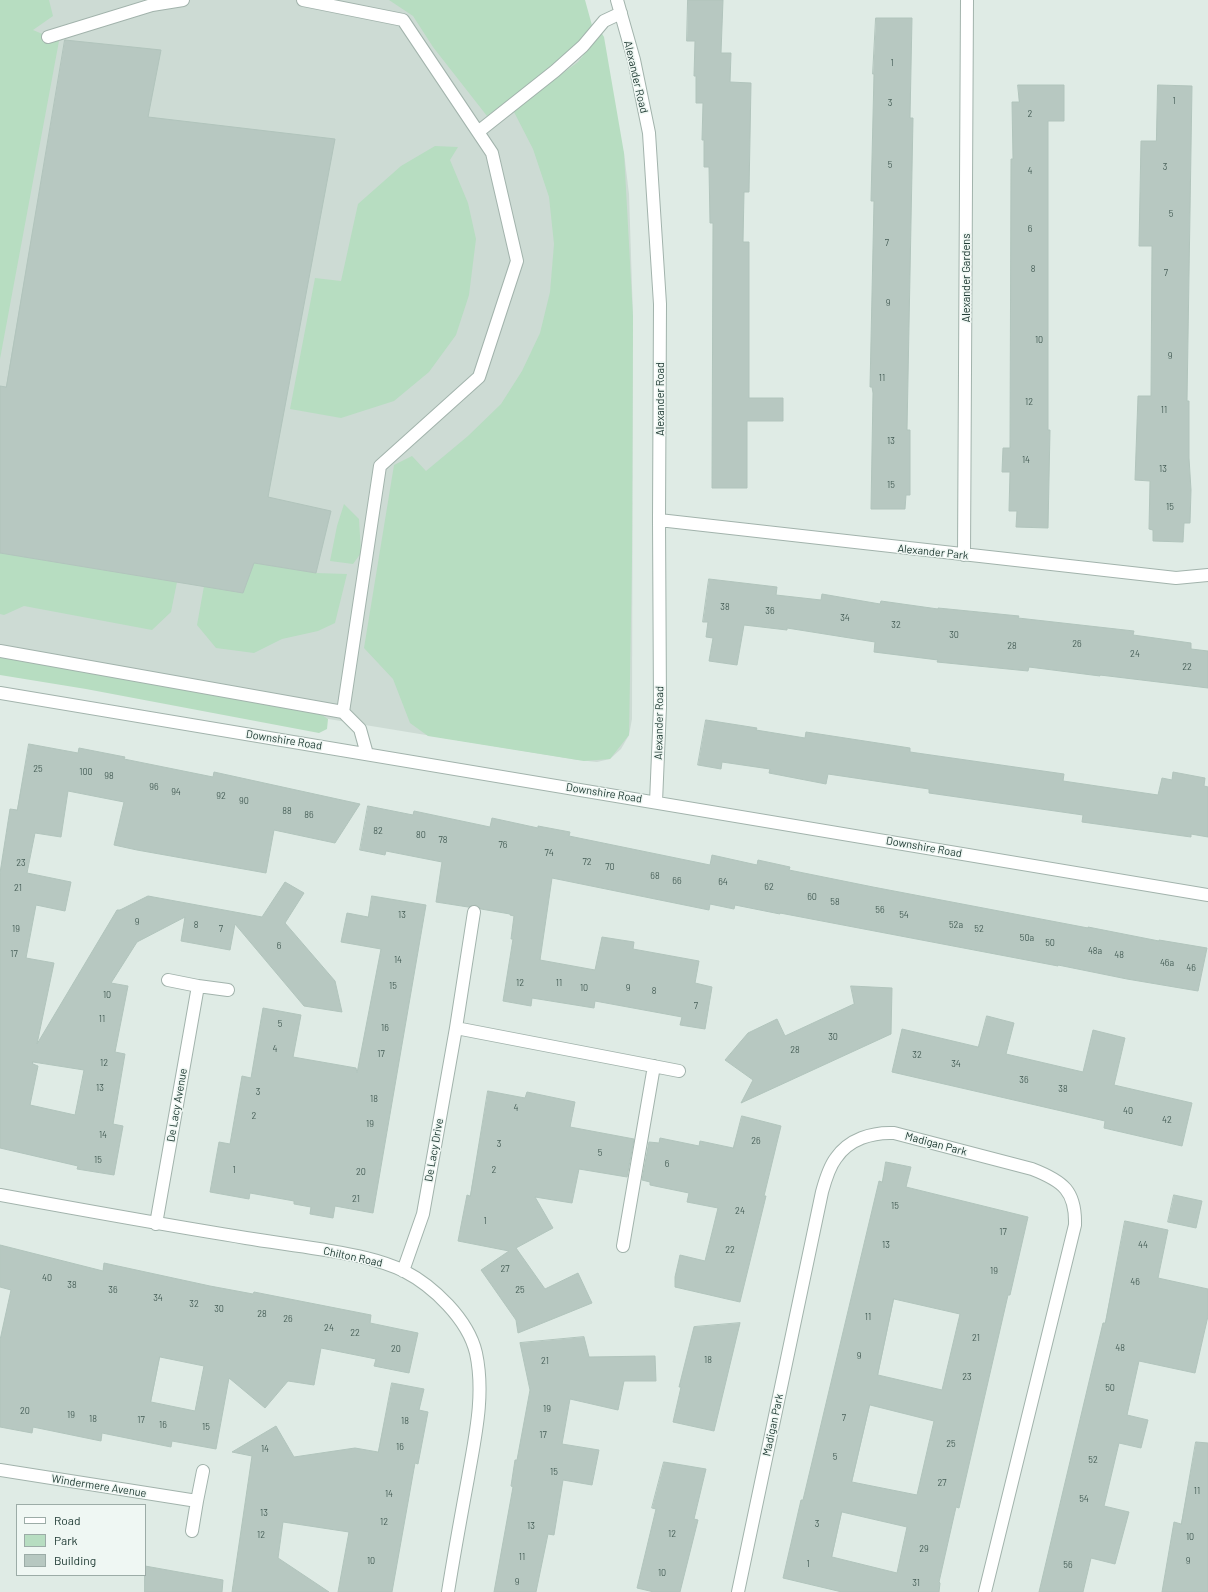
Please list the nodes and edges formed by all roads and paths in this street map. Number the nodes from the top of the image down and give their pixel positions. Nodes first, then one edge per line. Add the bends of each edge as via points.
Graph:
1 (183, 0) edge
2 (303, 0) edge
3 (617, 0) edge
4 (967, 0) edge
5 (621, 13) junction
6 (48, 37) dead end
7 (478, 132) junction
8 (659, 520) junction
9 (964, 555) junction
10 (1208, 575) edge
11 (0, 651) edge
12 (0, 693) edge
13 (343, 712) junction
14 (367, 754) junction
15 (656, 802) junction
16 (1208, 895) edge
17 (474, 912) dead end
18 (168, 980) dead end
19 (198, 986) junction
20 (228, 990) dead end
21 (456, 1028) junction
22 (654, 1066) junction
23 (679, 1071) dead end
24 (0, 1195) edge
25 (156, 1224) junction
26 (623, 1246) dead end
27 (403, 1271) junction
28 (0, 1470) edge
29 (203, 1471) dead end
30 (197, 1501) junction
31 (192, 1531) dead end
32 (448, 1592) edge
33 (738, 1592) edge
34 (985, 1592) edge

1 - 6 street via 152,5
2 - 7 street via 404,20
3 - 5 street, Alexander Road
4 - 9 street, Alexander Gardens
5 - 7 street via 604,21 583,46 555,71
5 - 8 street, Alexander Road via 649,133 660,304
7 - 13 street via 492,153 517,261 479,377 380,466
8 - 9 street, Alexander Park
8 - 15 street, Alexander Road via 660,708
9 - 10 street, Alexander Park via 1176,578
11 - 13 street
12 - 14 street, Downshire Road
13 - 14 street via 360,729
14 - 15 street, Downshire Road
15 - 16 street, Downshire Road
17 - 21 street, De Lacy Drive
18 - 19 street
19 - 20 street
19 - 25 street, De Lacy Avenue
21 - 22 street
21 - 27 street, De Lacy Drive via 422,1214
22 - 23 street
22 - 26 street
24 - 25 street, Chilton Road
25 - 27 street, Chilton Road via 353,1255 391,1265
27 - 32 street, Chilton Road via 429,1287 460,1320 475,1351 480,1378 479,1409
28 - 30 street, Windermere Avenue
29 - 30 street
30 - 31 street
33 - 34 street, Madigan Park via 827,1176 836,1158 849,1144 867,1135 886,1133 925,1141 1043,1174 1065,1188 1073,1200 1074,1225

